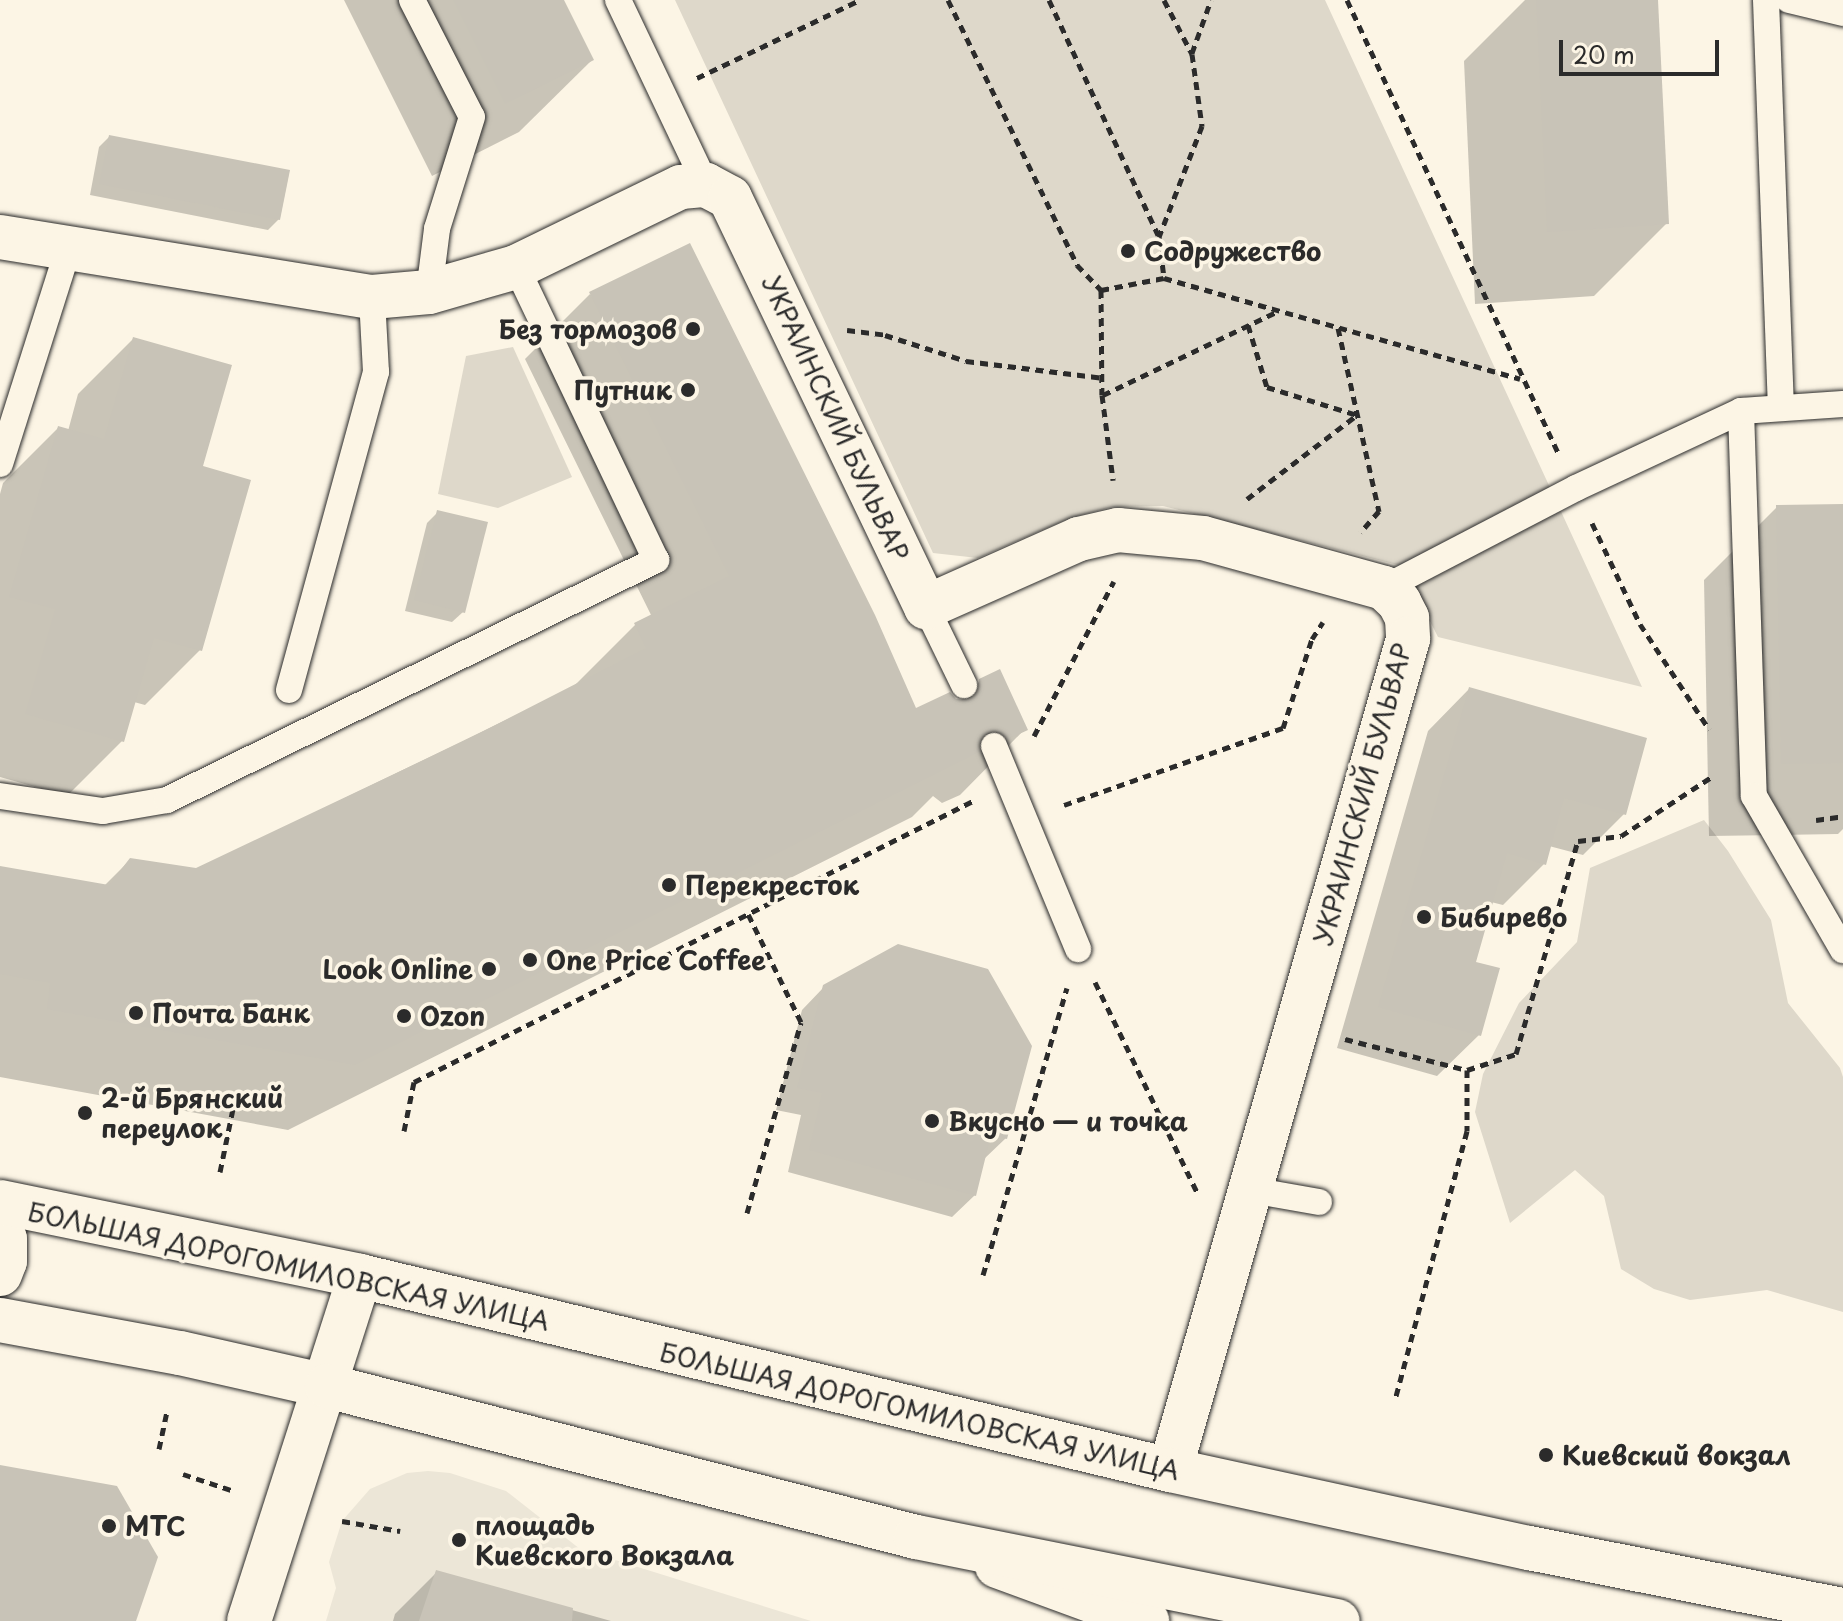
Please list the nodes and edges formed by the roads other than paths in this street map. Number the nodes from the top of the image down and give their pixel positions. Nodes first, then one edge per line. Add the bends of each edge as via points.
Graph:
1 (412, 0) edge
2 (618, 0) edge
3 (1766, 0) edge
4 (1805, 2) edge
5 (1843, 13) edge
6 (706, 185) junction
7 (0, 237) edge
8 (68, 250) junction
9 (516, 267) junction
10 (429, 292) junction
11 (372, 297) junction
12 (1843, 404) edge
13 (1781, 406) junction
14 (1741, 411) junction
15 (0, 464) edge
16 (1384, 588) junction
17 (926, 607) junction
18 (964, 685) dead end
19 (289, 690) dead end
20 (994, 746) dead end
21 (0, 796) edge
22 (1078, 949) road end
23 (1843, 950) edge
24 (1251, 1190) junction
25 (0, 1202) edge
26 (1319, 1202) dead end
27 (0, 1228) edge
28 (0, 1274) edge
29 (360, 1276) junction
30 (0, 1320) edge
31 (327, 1386) junction
32 (1170, 1470) junction
33 (916, 1537) junction
34 (1843, 1610) edge
35 (249, 1621) edge
36 (1147, 1621) edge
37 (1338, 1621) edge

1 - 10 lane via 472,117 437,229
2 - 6 lane
3 - 13 lane
4 - 5 lane
6 - 9 main road via 681,187
6 - 17 main road, УКРАИНСКИЙ БУЛЬВАР via 730,198
7 - 8 main road
8 - 11 main road
8 - 15 lane
9 - 10 main road
9 - 21 lane via 656,560 167,800 103,811
10 - 11 main road
11 - 19 lane via 376,372
12 - 13 lane
13 - 14 lane
14 - 16 lane via 1576,488
14 - 23 lane via 1754,796
16 - 17 main road via 1203,538 1118,530 1079,539
16 - 24 main road, УКРАИНСКИЙ БУЛЬВАР via 1407,618 1408,639
17 - 18 lane
20 - 22 lane
24 - 26 lane
24 - 32 main road, УКРАИНСКИЙ БУЛЬВАР
25 - 29 main road, БОЛЬШАЯ ДОРОГОМИЛОВСКАЯ УЛИЦА
27 - 28 main road via 5,1261
29 - 31 main road
29 - 32 main road, БОЛЬШАЯ ДОРОГОМИЛОВСКАЯ УЛИЦА
30 - 31 main road
31 - 33 main road
31 - 35 main road
32 - 34 main road, БОЛЬШАЯ ДОРОГОМИЛОВСКАЯ УЛИЦА
33 - 36 main road
33 - 37 main road

